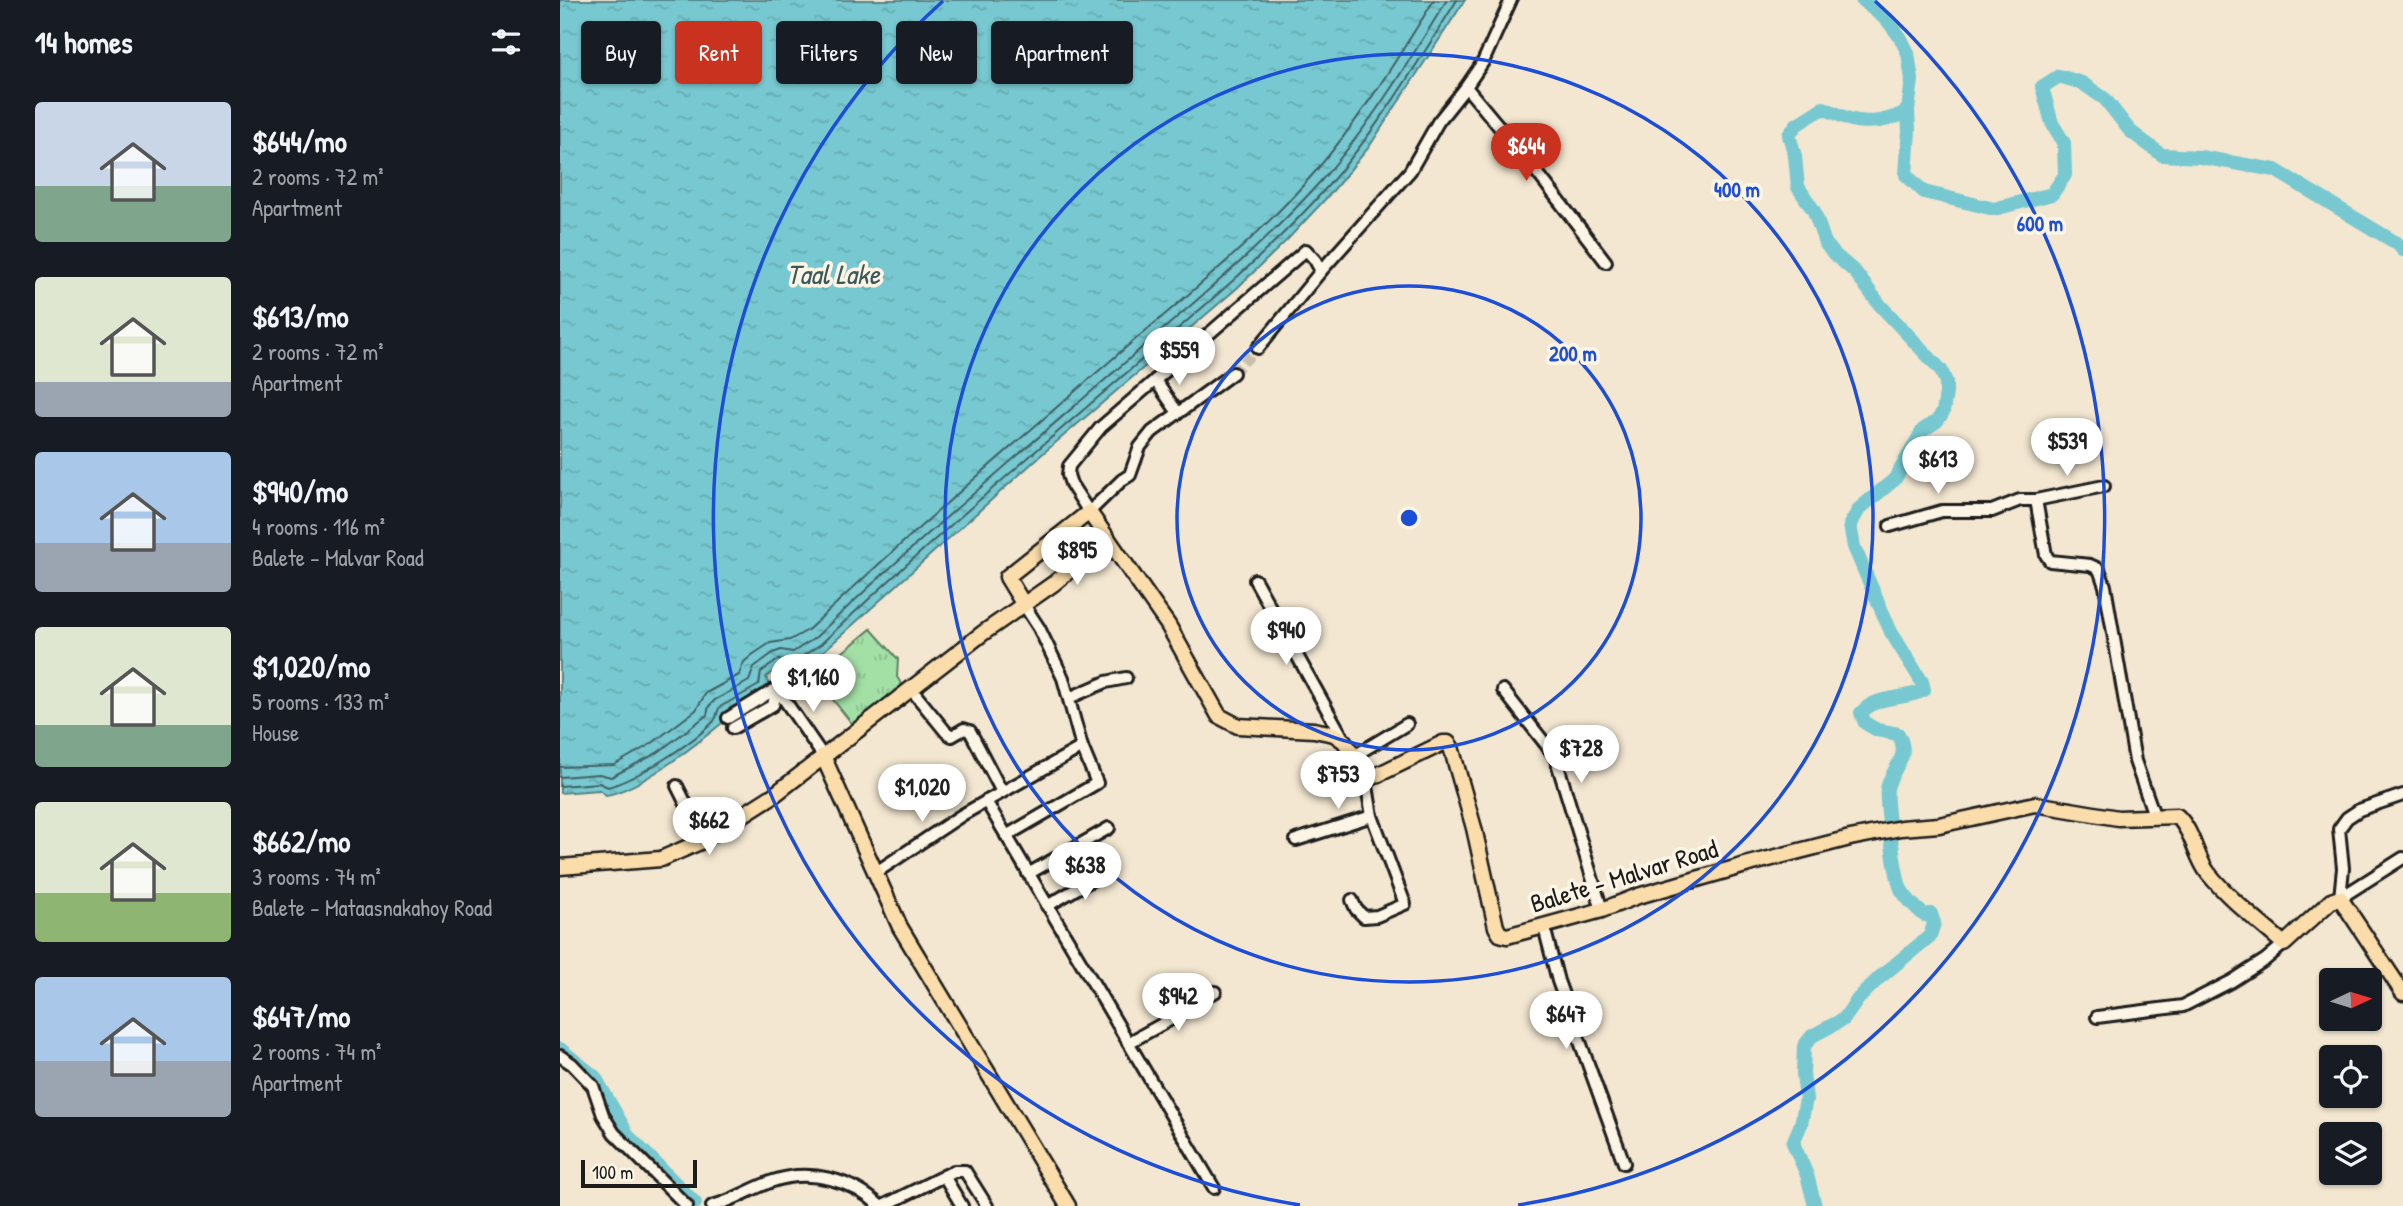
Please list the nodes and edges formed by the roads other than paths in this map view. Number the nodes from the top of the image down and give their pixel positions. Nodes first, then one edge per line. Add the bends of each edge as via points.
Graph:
1 (1511, 0) edge
2 (1466, 88) junction
3 (1606, 262) dead end
4 (1321, 271) junction
5 (1258, 348) tunnel mouth
6 (1233, 373) tunnel mouth
7 (1155, 380) junction
8 (1178, 413) junction
9 (2104, 486) dead end
10 (2036, 500) junction
11 (1088, 512) junction
12 (1890, 526) dead end
13 (1108, 539) junction
14 (1255, 580) dead end
15 (1024, 605) junction
16 (818, 663) dead end
17 (1126, 678) dead end
18 (780, 688) junction
19 (911, 689) junction
20 (1503, 690) dead end
21 (1069, 698) junction
22 (730, 723) dead end
23 (1407, 724) dead end
24 (1344, 741) junction
25 (1082, 747) junction
26 (823, 756) junction
27 (1354, 756) junction
28 (1369, 779) junction
29 (677, 786) dead end
30 (1002, 792) junction
31 (2403, 795) edge
32 (986, 801) junction
33 (1372, 816) junction
34 (2155, 818) junction
35 (1108, 828) dead end
36 (1006, 836) junction
37 (704, 840) junction
38 (1296, 840) dead end
39 (2403, 858) edge
40 (560, 867) edge
41 (1107, 871) dead end
42 (875, 873) junction
43 (1028, 874) junction
44 (2340, 898) junction
45 (1352, 900) dead end
46 (1047, 906) junction
47 (1602, 910) junction
48 (1545, 927) junction
49 (2284, 944) junction
50 (1215, 992) dead end
51 (2403, 992) edge
52 (2097, 1017) dead end
53 (1128, 1043) junction
54 (560, 1056) edge
55 (1623, 1163) dead end
56 (944, 1176) junction
57 (1214, 1188) dead end
58 (687, 1206) edge
59 (712, 1206) edge
60 (882, 1206) edge
61 (962, 1206) edge
62 (987, 1206) edge
63 (1068, 1206) edge

1 - 2 street
2 - 3 street
2 - 4 street via 1438,122 1410,172
4 - 5 street
4 - 7 street via 1306,250
6 - 8 street
7 - 8 street
7 - 11 street via 1101,427 1069,466 1071,484
8 - 11 street via 1152,432 1140,447 1130,475
9 - 10 street
10 - 12 street via 2020,500 1992,511 1942,511
10 - 34 street via 2050,561 2090,565 2102,574 2136,761
11 - 13 main road
11 - 15 main road via 1007,577
13 - 15 main road
13 - 24 main road via 1168,625 1219,716 1238,726 1314,730
14 - 24 street
15 - 19 main road
15 - 21 street
16 - 18 street
17 - 21 street
18 - 22 street via 773,705
18 - 26 street
19 - 26 main road
19 - 30 street via 946,732 953,736 970,730
20 - 47 street via 1555,756
21 - 25 street
23 - 27 street
24 - 27 main road
25 - 30 street
25 - 36 street via 1097,783
26 - 37 main road via 774,795
26 - 42 main road
27 - 28 main road
28 - 33 street
28 - 48 main road, Balete - Malvar Road via 1443,743 1450,745 1496,927 1507,936
29 - 37 street
30 - 32 street
31 - 44 street via 2359,810 2339,830
32 - 36 street
32 - 42 street
33 - 38 street
33 - 45 street via 1405,904 1364,917
34 - 47 main road, Balete - Malvar Road via 2118,818 2035,804 1939,825 1875,833 1749,864
34 - 49 main road, Balete - Malvar Road via 2173,815 2181,819 2207,871
35 - 43 street
36 - 43 street
37 - 40 main road via 661,859
39 - 44 street
41 - 46 street
42 - 63 main road via 914,954
43 - 46 street
44 - 49 main road
44 - 51 main road
46 - 53 street
47 - 48 main road, Balete - Malvar Road
48 - 55 street via 1558,981
49 - 52 street via 2243,974 2183,1006
50 - 53 street
53 - 57 street
54 - 58 street via 593,1086 614,1133
56 - 60 street
56 - 61 street
56 - 62 street via 965,1171
59 - 60 street via 771,1181 805,1175 853,1187

